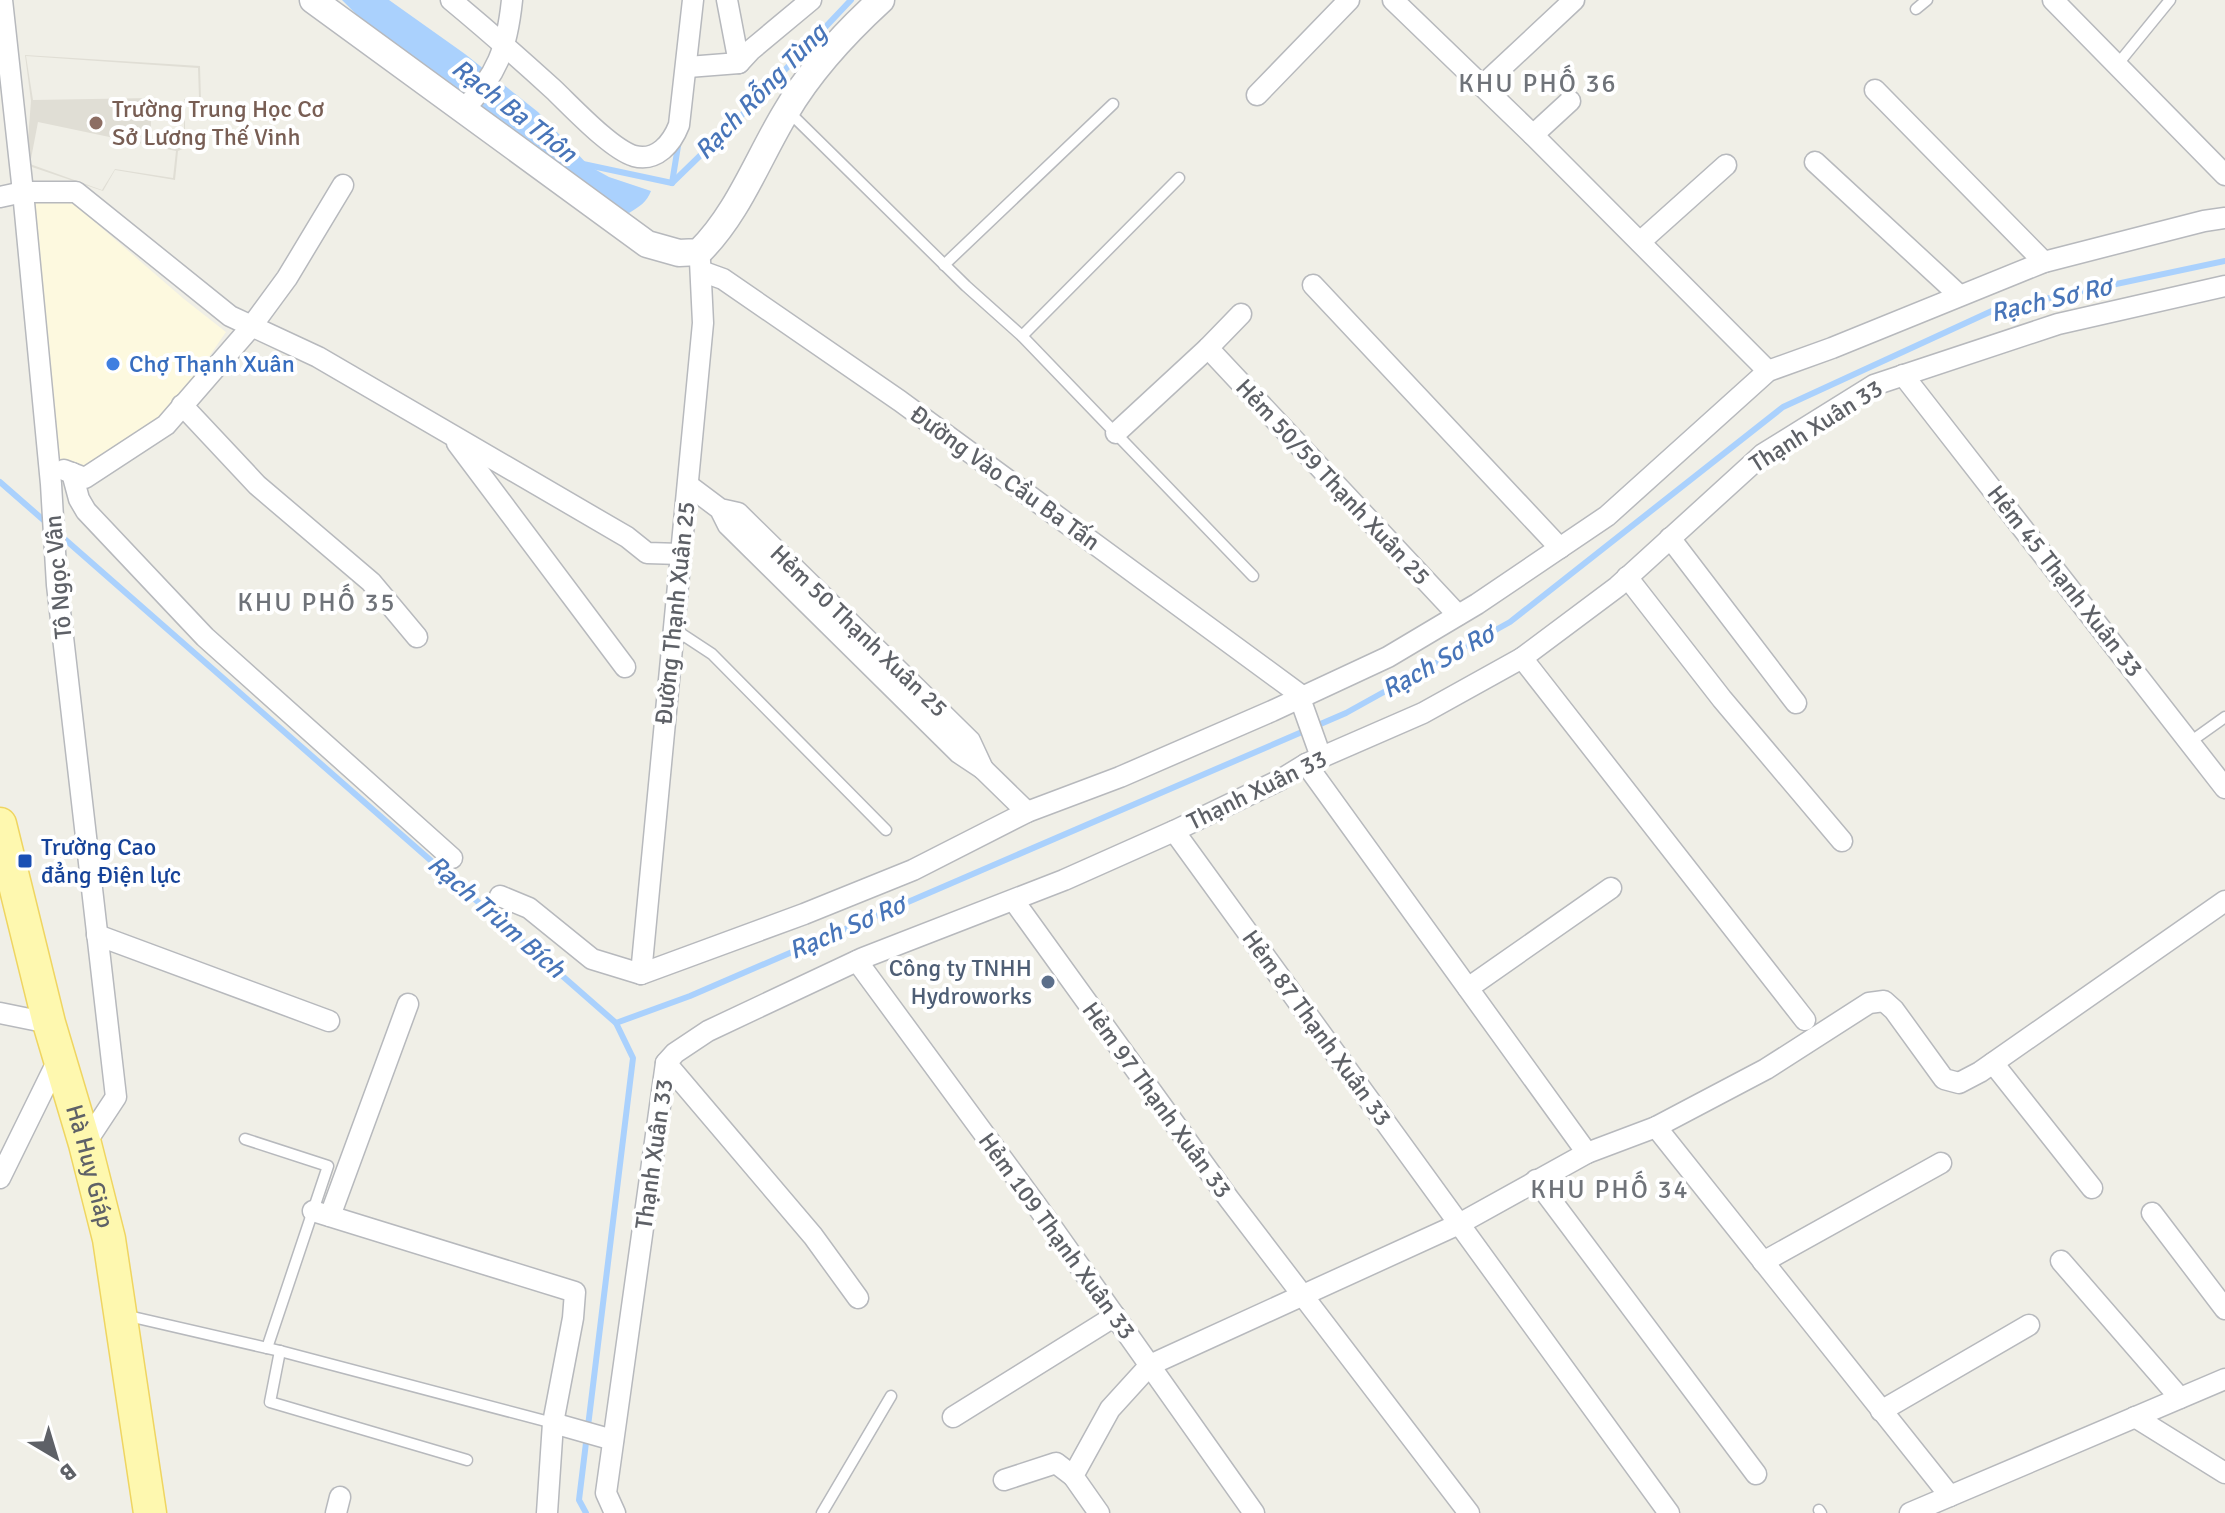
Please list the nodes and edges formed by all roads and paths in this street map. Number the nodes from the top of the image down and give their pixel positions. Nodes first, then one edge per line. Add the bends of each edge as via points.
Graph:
1 (2, 0) edge
2 (313, 0) edge
3 (451, 0) edge
4 (512, 0) edge
5 (693, 0) edge
6 (727, 0) edge
7 (811, 0) edge
8 (881, 0) edge
9 (1349, 0) edge
10 (1393, 0) edge
11 (1574, 0) edge
12 (1927, 0) edge
13 (2053, 0) edge
14 (2170, 0) edge
15 (1916, 9) dead end
16 (4, 48) edge
17 (502, 54) junction
18 (739, 63) junction
19 (2117, 65) junction
20 (688, 67) junction
21 (1482, 86) junction
22 (1875, 90) dead end
23 (1257, 95) dead end
24 (1570, 101) dead end
25 (1113, 104) dead end
26 (467, 106) junction
27 (787, 110) junction
28 (1533, 135) junction
29 (1815, 162) dead end
30 (1726, 165) dead end
31 (2225, 175) edge
32 (1179, 178) dead end
33 (343, 185) dead end
34 (23, 192) junction
35 (0, 197) edge
36 (2225, 218) edge
37 (1640, 242) junction
38 (700, 261) junction
39 (2044, 262) junction
40 (944, 265) junction
41 (1313, 285) dead end
42 (2225, 286) edge
43 (1959, 295) junction
44 (1241, 314) dead end
45 (251, 327) junction
46 (1022, 336) junction
47 (1208, 348) junction
48 (1768, 371) junction
49 (1903, 375) junction
50 (182, 405) junction
51 (1116, 433) junction
52 (451, 435) junction
53 (72, 473) junction
54 (50, 474) junction
55 (688, 485) junction
56 (1670, 538) junction
57 (1560, 548) junction
58 (681, 554) junction
59 (1253, 576) dead end
60 (1627, 577) junction
61 (1458, 615) junction
62 (674, 629) junction
63 (417, 637) dead end
64 (1522, 658) junction
65 (625, 667) dead end
66 (1302, 696) junction
67 (1796, 703) dead end
68 (2225, 717) edge
69 (2190, 742) junction
70 (1314, 761) junction
71 (2225, 788) edge
72 (1027, 812) junction
73 (0, 824) edge
74 (886, 830) dead end
75 (1174, 831) junction
76 (1842, 841) dead end
77 (452, 858) dead end
78 (4, 860) edge
79 (1611, 888) dead end
80 (500, 896) dead end
81 (1014, 901) junction
82 (2225, 901) edge
83 (97, 935) junction
84 (857, 961) junction
85 (641, 974) junction
86 (1468, 988) junction
87 (408, 1004) dead end
88 (0, 1013) edge
89 (1805, 1020) dead end
90 (329, 1021) dead end
91 (49, 1023) junction
92 (59, 1058) junction
93 (666, 1063) junction
94 (1993, 1063) junction
95 (1656, 1127) junction
96 (245, 1139) dead end
97 (85, 1144) junction
98 (1587, 1153) junction
99 (1941, 1163) dead end
100 (0, 1178) edge
101 (1536, 1180) junction
102 (2092, 1188) dead end
103 (2152, 1213) dead end
104 (322, 1214) junction
105 (1459, 1224) junction
106 (2061, 1261) dead end
107 (1763, 1262) junction
108 (858, 1298) dead end
109 (1302, 1298) junction
110 (2225, 1309) edge
111 (119, 1314) junction
112 (1115, 1316) junction
113 (2029, 1325) dead end
114 (267, 1348) junction
115 (280, 1351) junction
116 (1150, 1365) junction
117 (2225, 1379) edge
118 (891, 1396) dead end
119 (2180, 1398) junction
120 (1881, 1411) junction
121 (953, 1417) dead end
122 (2135, 1417) junction
123 (553, 1423) junction
124 (613, 1440) junction
125 (467, 1460) dead end
126 (2225, 1473) edge
127 (1756, 1474) dead end
128 (1073, 1476) junction
129 (1004, 1480) dead end
130 (1950, 1496) junction
131 (150, 1513) edge
132 (547, 1513) edge
133 (615, 1513) edge
134 (822, 1513) edge
135 (1099, 1513) edge
136 (1254, 1513) edge
137 (1469, 1513) edge
138 (1669, 1513) edge
139 (1910, 1513) edge

1 - 16 street, Tô Ngọc Vân
2 - 26 street
3 - 17 street
4 - 17 street
5 - 20 street
6 - 18 street
7 - 18 street
8 - 27 street via 829,51
9 - 23 street
10 - 21 street
11 - 21 street
12 - 15 lane
13 - 19 street
14 - 19 lane
16 - 34 street, Tô Ngọc Vân
17 - 20 street via 634,156 656,155 672,142
17 - 26 street
18 - 20 street
19 - 31 street
21 - 28 street
22 - 39 street
24 - 28 street
25 - 40 lane
26 - 38 street via 647,244
27 - 38 street
27 - 40 lane
28 - 37 street
29 - 43 street
30 - 37 street
32 - 46 lane
33 - 45 street
34 - 35 street
34 - 45 street via 76,192 230,316
34 - 54 street, Tô Ngọc Vân
36 - 39 street
37 - 48 street
38 - 55 street, Đường Thạnh Xuân 25 via 703,323
38 - 66 street, Đường Vào Cầu Ba Tấn
39 - 43 street
40 - 46 lane
41 - 57 street
42 - 49 street, Thạnh Xuân 33 via 2058,324
43 - 48 street
44 - 47 street
45 - 50 street
45 - 52 street via 318,357
46 - 51 lane
47 - 51 street
47 - 61 street, Hẻm 50/59 Thạnh Xuân 25
48 - 57 street via 1607,516
49 - 56 street, Thạnh Xuân 33 via 1874,385 1763,454
49 - 69 street, Hẻm 45 Thạnh Xuân 33
50 - 53 street via 166,425 85,478
50 - 63 street via 257,485 371,582
51 - 59 lane
52 - 58 street via 647,553
52 - 65 street
53 - 54 street
53 - 77 street via 86,511 205,637
54 - 83 street, Tô Ngọc Vân via 57,585
55 - 58 street, Đường Thạnh Xuân 25
55 - 72 street, Hẻm 50 Thạnh Xuân 25 via 720,509 728,525 915,710
56 - 60 street, Thạnh Xuân 33
56 - 67 street
57 - 61 street
58 - 62 street, Đường Thạnh Xuân 25
60 - 64 street, Thạnh Xuân 33
60 - 76 street
61 - 66 street via 1388,657
62 - 74 lane via 712,654
62 - 85 street, Đường Thạnh Xuân 25
64 - 70 street, Thạnh Xuân 33 via 1423,713
64 - 89 street
66 - 70 street
66 - 72 street
68 - 69 lane
69 - 71 street, Hẻm 45 Thạnh Xuân 33
70 - 75 street, Thạnh Xuân 33
70 - 86 street
72 - 85 street via 913,870
73 - 78 main road, Hà Huy Giáp
75 - 81 street, Thạnh Xuân 33
75 - 105 street, Hẻm 87 Thạnh Xuân 33
78 - 91 main road, Hà Huy Giáp
79 - 86 street
80 - 85 street via 529,908 592,959
81 - 84 street, Thạnh Xuân 33
81 - 109 street, Hẻm 97 Thạnh Xuân 33
82 - 94 street
83 - 90 street
83 - 97 street, Tô Ngọc Vân via 116,1097
84 - 93 street, Thạnh Xuân 33 via 708,1031
84 - 112 street, Hẻm 109 Thạnh Xuân 33
86 - 98 street
87 - 104 street
88 - 91 street
91 - 92 main road, Hà Huy Giáp
92 - 97 main road, Hà Huy Giáp
92 - 100 street
93 - 108 street via 813,1236
93 - 124 street, Thạnh Xuân 33
94 - 95 street via 1959,1083 1944,1079 1894,1010 1884,1001 1869,1003 1766,1069
94 - 102 street
95 - 98 street
95 - 107 street
96 - 104 lane via 328,1166
97 - 111 main road, Hà Huy Giáp via 109,1239
98 - 101 street
99 - 107 street
101 - 105 street
101 - 127 street
103 - 110 street
104 - 114 lane
104 - 123 street via 575,1292
105 - 109 street
105 - 138 street, Hẻm 87 Thạnh Xuân 33
106 - 119 street
107 - 120 street
109 - 116 street
109 - 137 street, Hẻm 97 Thạnh Xuân 33
111 - 114 lane
111 - 131 main road, Hà Huy Giáp
112 - 116 street, Hẻm 109 Thạnh Xuân 33
112 - 121 street
113 - 120 street
114 - 115 lane
115 - 123 lane
115 - 125 lane via 270,1402
116 - 128 street via 1110,1409
116 - 136 street, Hẻm 109 Thạnh Xuân 33
117 - 119 street
118 - 134 lane
119 - 122 street
120 - 130 street
122 - 126 street
122 - 130 street
123 - 124 street
123 - 132 street
124 - 133 street, Thạnh Xuân 33 via 606,1493
128 - 129 street via 1056,1463
128 - 135 street
130 - 139 street

